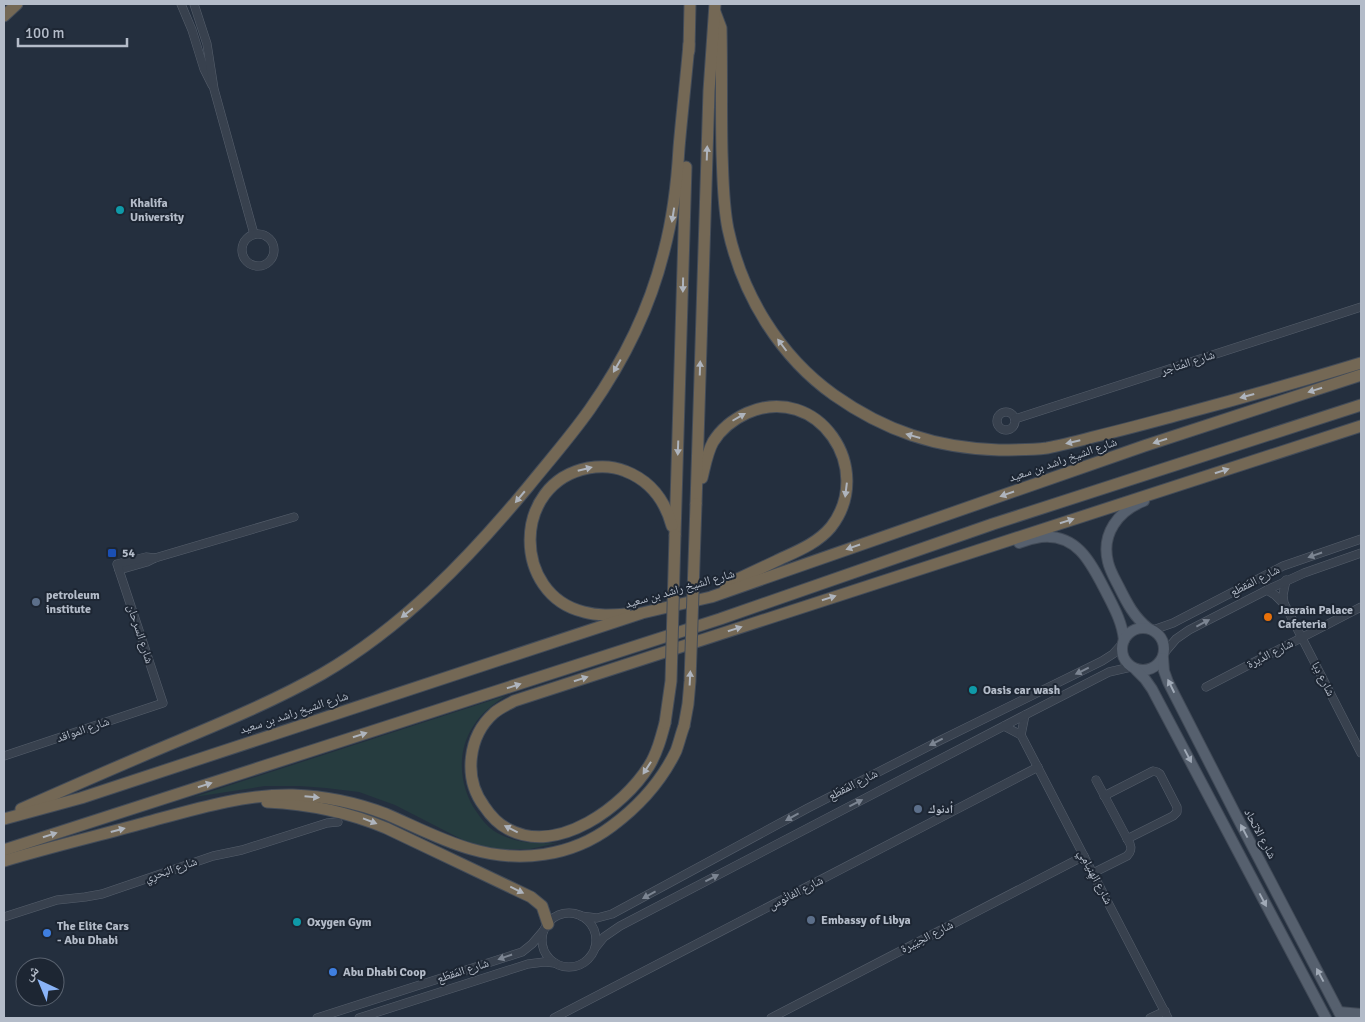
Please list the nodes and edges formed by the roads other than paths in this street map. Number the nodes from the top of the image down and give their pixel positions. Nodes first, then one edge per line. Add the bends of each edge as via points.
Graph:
1 (17, 4) edge
2 (181, 4) edge
3 (194, 4) edge
4 (690, 4) edge
5 (715, 8) edge
6 (4, 16) edge
7 (689, 44) junction
8 (214, 89) junction
9 (254, 234) junction
10 (1361, 307) edge
11 (1361, 363) edge
12 (1361, 375) edge
13 (1361, 405) edge
14 (1015, 419) dead end
15 (1361, 426) edge
16 (1183, 484) junction
17 (696, 504) junction
18 (294, 517) dead end
19 (675, 535) junction
20 (1361, 539) edge
21 (984, 548) junction
22 (1361, 553) edge
23 (1286, 580) junction
24 (1267, 590) junction
25 (711, 597) junction
26 (1285, 605) junction
27 (1361, 607) edge
28 (642, 613) junction
29 (1150, 629) junction
30 (1302, 638) junction
31 (1123, 642) junction
32 (1164, 655) junction
33 (1134, 668) junction
34 (1206, 687) dead end
35 (163, 703) joint
36 (1025, 715) junction
37 (1004, 726) junction
38 (1021, 736) junction
39 (1361, 753) edge
40 (4, 756) edge
41 (1038, 767) junction
42 (1096, 780) dead end
43 (1104, 796) junction
44 (236, 801) junction
45 (4, 818) edge
46 (338, 822) dead end
47 (1127, 839) junction
48 (4, 850) edge
49 (1084, 856) junction
50 (4, 861) edge
51 (1093, 873) junction
52 (581, 916) junction
53 (4, 917) edge
54 (546, 927) junction
55 (596, 947) junction
56 (554, 963) junction
57 (1313, 994) junction
58 (1167, 1014) edge
59 (1361, 1014) edge
60 (1341, 1015) edge
61 (317, 1018) edge
62 (359, 1018) edge
63 (554, 1018) edge
64 (771, 1018) edge
65 (1150, 1018) edge
66 (1317, 1018) edge
67 (1326, 1018) edge

1 - 6 highway
2 - 8 street
3 - 8 street via 207,44
4 - 7 highway
11 -> 5 highway via 1143,425 1047,448 984,450 942,444 870,419 823,388 796,362 757,309 744,281 731,243 726,214 722,157 722,28
17 -> 5 highway via 709,91
7 -> 19 highway
7 -> 45 highway via 672,220 651,292 608,382 503,517 418,606 322,674 266,703
8 - 9 street
9 - 9 street via 246,238 242,254 248,263 263,265 271,260 274,246 266,236
10 - 14 street, شارع المُتاجر
12 -> 25 highway, شارع الشيخ راشد بن سعيد via 1144,446
48 -> 13 highway via 720,620 1002,521
16 -> 15 highway
21 -> 16 highway
16 - 29 main road via 1130,508 1116,520 1109,536 1106,550 1110,568 1132,612
17 -> 25 highway via 714,442 731,422 743,414 769,406 797,409 821,422 838,444 847,478 846,496 830,528 817,540 724,586
44 -> 17 highway, bridge via 285,795 331,799 385,814 470,849 505,856 538,856 572,848 601,834 626,816 663,775 684,726 690,681
18 - 35 street, شارع السرحان via 155,558 146,556 118,567
19 -> 21 highway, bridge via 671,681 666,724 650,765 635,786 594,820 548,836 525,836 508,829 491,816 478,798 471,778 470,760 475,740 484,724 514,701
28 -> 19 highway via 607,615 582,612 551,593 537,572 530,549 534,513 546,493 568,475 595,467 609,467 636,475 657,493 665,505
20 -> 29 street, شارع المَقطَع via 1283,566 1173,623
21 - 31 main road via 1008,546 1042,537 1060,538 1072,544 1086,557 1118,614
22 - 23 street, شارع المَقطَع
23 - 24 street, شارع المَقطَع
23 - 26 street, شارع دِبا
24 - 26 street, شارع دِبا
32 -> 24 street, شارع المَقطَع via 1176,639 1189,630
25 - 28 highway, شارع الشيخ راشد بن سعيد
26 - 30 street, شارع دِبا
27 - 30 street, شارع الدِّيرة
28 - 45 highway, شارع الشيخ راشد بن سعيد via 81,798
29 - 31 main road via 1134,630
29 - 32 main road via 1162,639
30 - 34 street, شارع الدِّيرة
30 - 39 street, شارع دِبا
31 - 33 main road via 1123,657
31 -> 52 street, شارع المَقطَع via 1102,661 816,804 612,914 597,918
32 - 33 main road via 1159,664 1149,670
60 -> 32 main road, شارع الاتحاد via 1168,682
33 - 36 street, شارع المَقطَع via 1109,672
33 -> 57 main road via 1152,689
35 - 40 street, شارع المواقد
36 - 37 street, شارع المَقطَع
36 - 38 street
37 - 38 street
55 -> 37 street, شارع المَقطَع via 620,926
38 - 41 street, شارع الهِنيامِي
41 - 49 street, شارع الهِنيامِي
41 - 63 street, شارع الفانُوس
42 - 43 street
43 - 47 street
43 - 47 street via 1153,772 1161,776 1177,812
50 -> 44 highway
44 -> 54 highway via 324,809 366,820 532,897 542,906
46 - 53 street, شارع البَحرِي via 213,856 102,894 57,900
47 - 51 street via 1131,852
49 - 51 street, شارع الهِنيامِي
49 - 64 street, شارع الحِيَيرة
51 - 58 street, شارع الهِنيامِي
52 - 54 street via 560,915
52 - 55 street via 595,932
54 - 56 street via 543,945
54 -> 61 street, شارع المَقطَع via 522,952
55 - 56 street via 588,960 576,967
56 - 62 street, شارع المَقطَع via 528,964
57 - 66 main road
57 - 67 main road
58 - 65 street
59 - 60 main road

